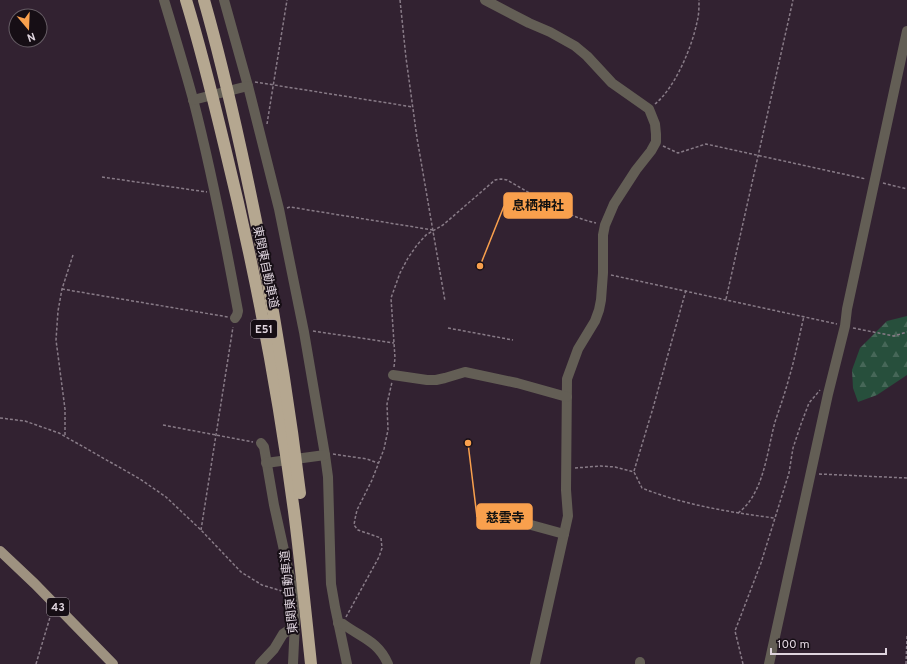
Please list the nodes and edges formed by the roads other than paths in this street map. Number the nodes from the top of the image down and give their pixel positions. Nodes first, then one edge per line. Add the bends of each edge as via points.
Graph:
1 (164, 0) edge
2 (186, 0) edge
3 (204, 0) edge
4 (224, 0) edge
5 (485, 0) edge
6 (907, 31) edge
7 (246, 86) junction
8 (195, 100) junction
9 (235, 318) road end
10 (393, 375) road end
11 (567, 397) junction
12 (261, 443) road end
13 (323, 455) junction
14 (269, 462) junction
15 (491, 514) dead end
16 (564, 534) junction
17 (0, 551) edge
18 (341, 624) junction
19 (295, 626) junction
20 (114, 664) edge
21 (260, 664) edge
22 (293, 664) edge
23 (312, 664) edge
24 (348, 664) edge
25 (388, 664) edge
26 (535, 664) edge
27 (769, 664) edge

1 - 8 street
2 - 23 highway, 東関東自動車道 / E51 via 233,180 261,311 293,504
3 - 23 highway, 東関東自動車道 / E51 via 237,131 272,300 296,460 310,588
4 - 7 street
5 - 11 street via 574,46 612,83 649,109 655,124 656,142 614,204 605,225 601,300 594,321 572,363 567,379
6 - 27 street via 845,326
7 - 8 street
7 - 13 street via 279,209 304,332
8 - 9 street via 238,311
10 - 11 street via 436,380 464,372
11 - 16 street via 568,516
12 - 14 street
13 - 14 street
13 - 18 street via 328,477 331,584
14 - 19 street via 293,591
15 - 16 street
16 - 26 street
17 - 20 main road, 43
18 - 24 street
18 - 25 street via 376,646
19 - 21 street via 283,634
19 - 22 street

